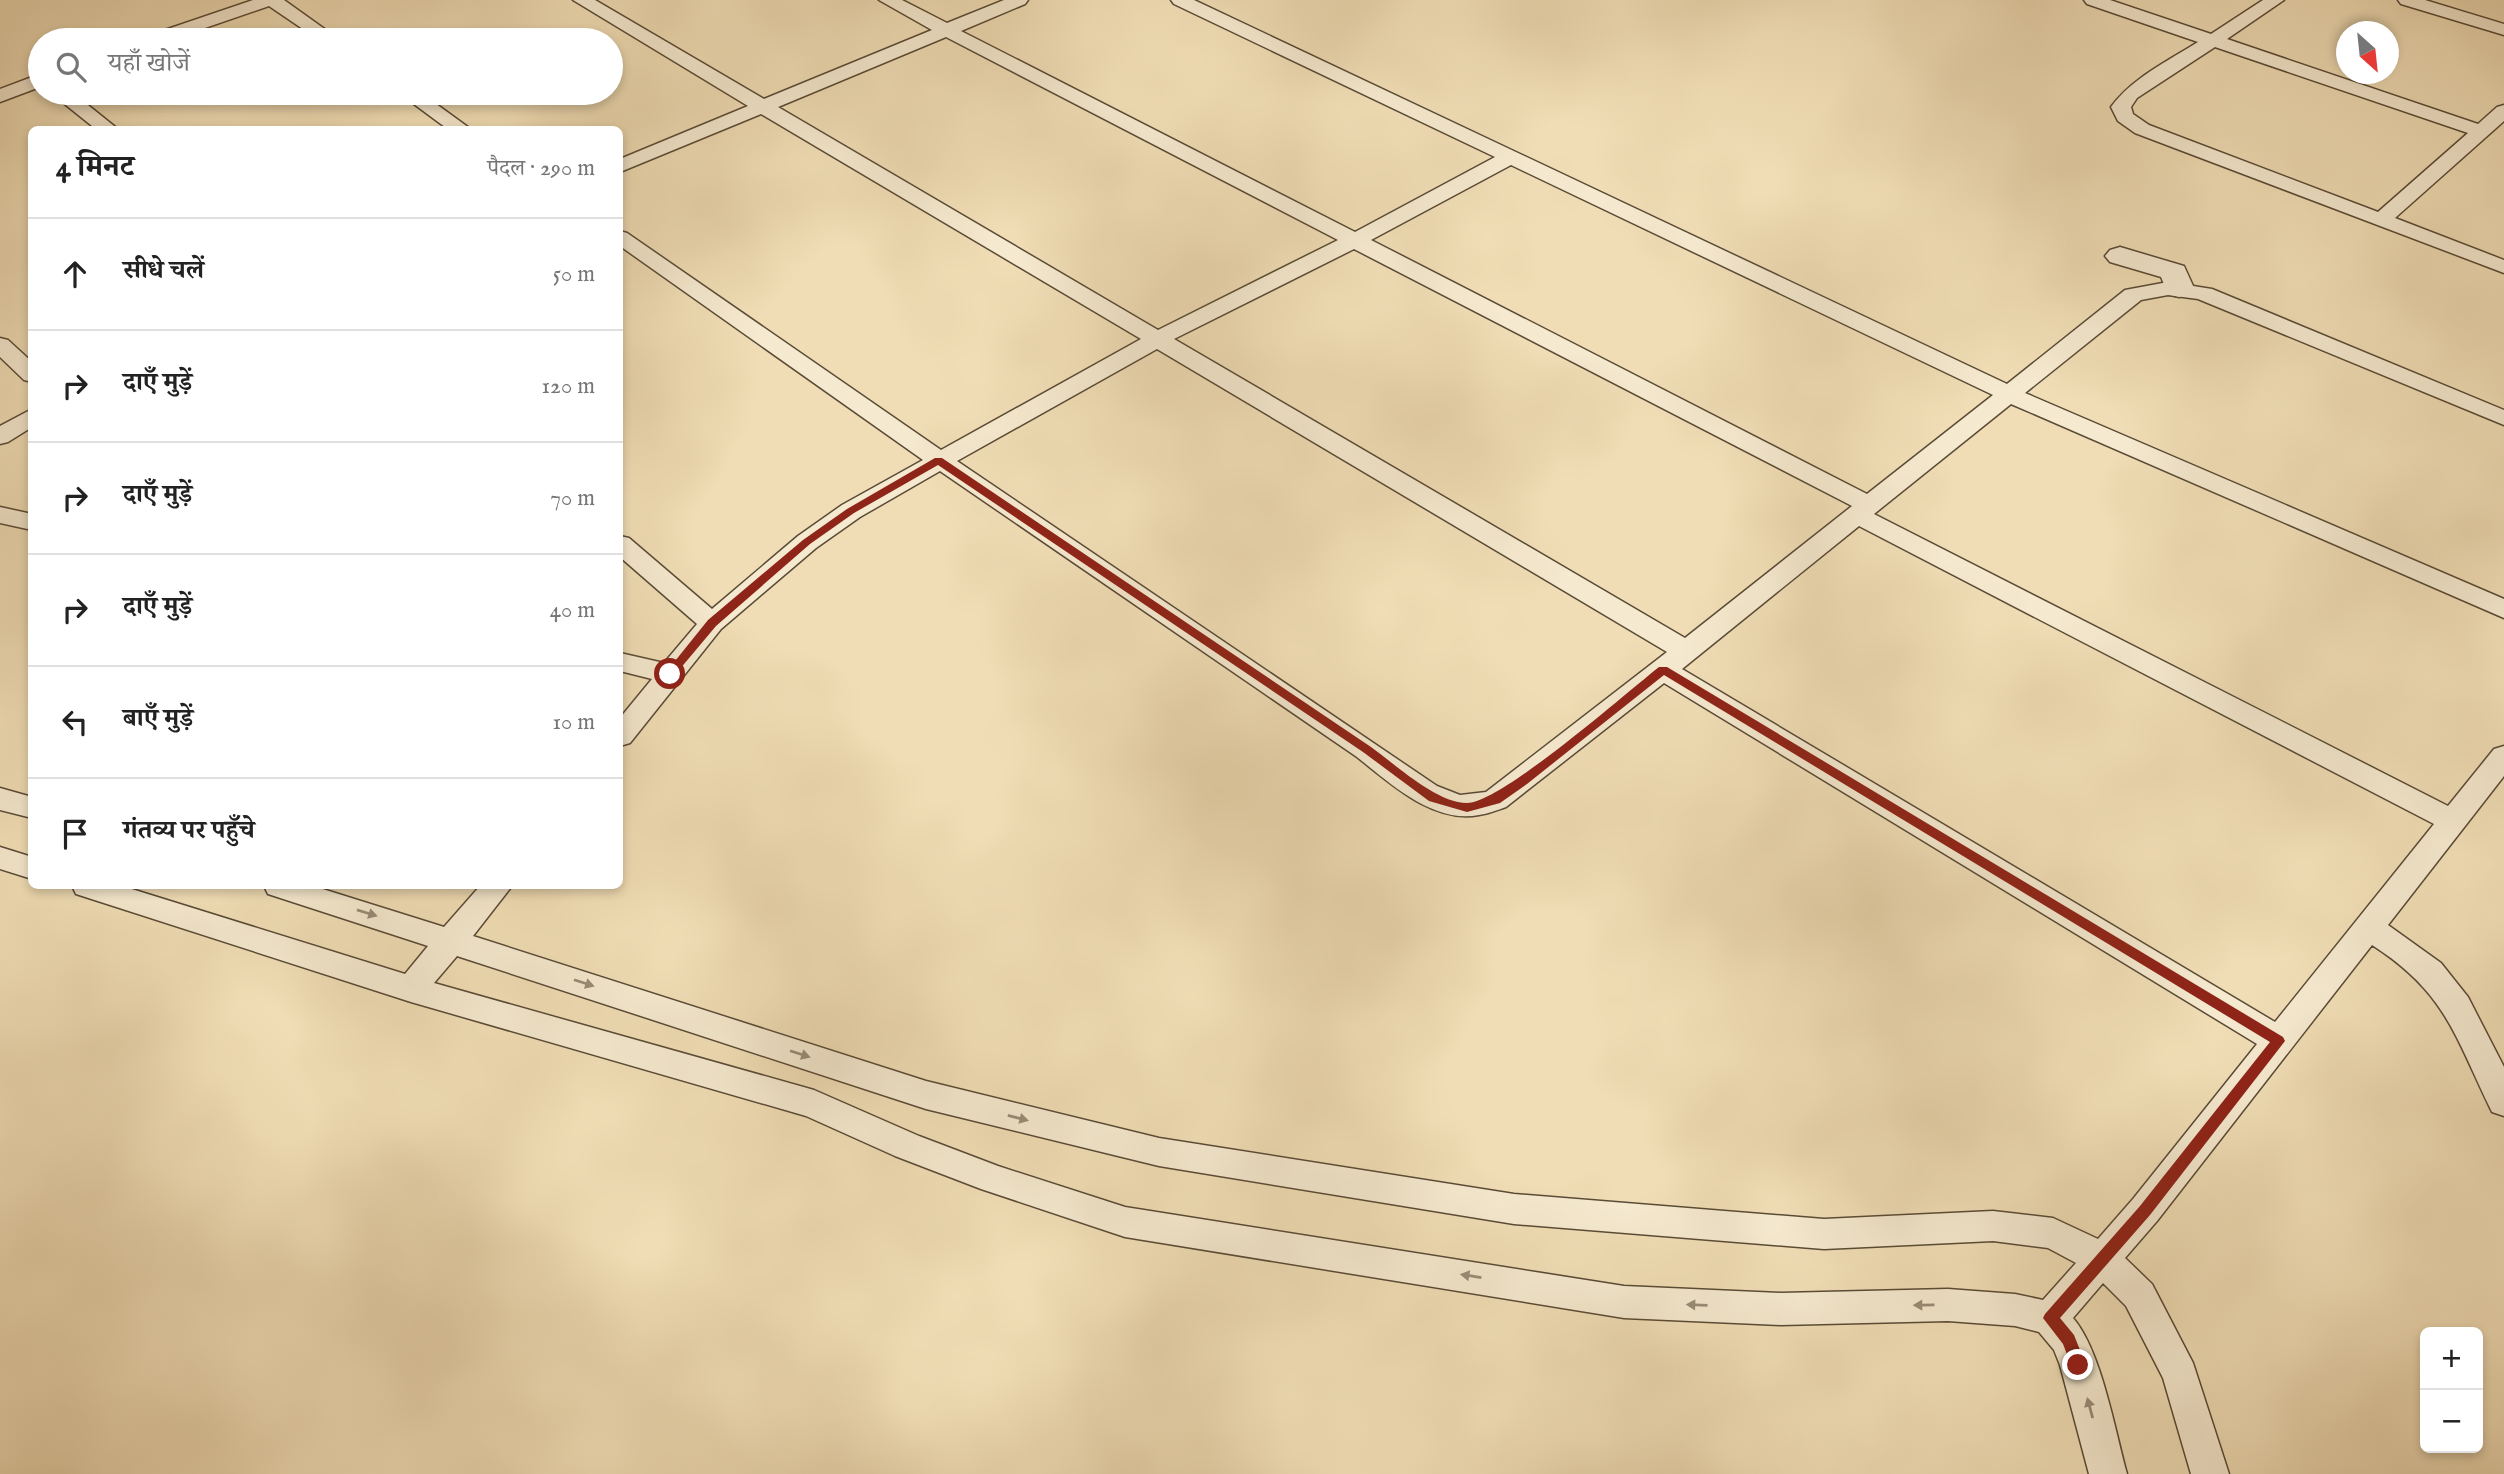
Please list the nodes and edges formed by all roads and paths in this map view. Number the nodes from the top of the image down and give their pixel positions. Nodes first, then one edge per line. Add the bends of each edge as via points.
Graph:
1 (271, 0) edge
2 (582, 0) edge
3 (888, 0) edge
4 (1019, 0) edge
5 (1180, 0) edge
6 (2093, 0) edge
7 (2275, 0) edge
8 (2407, 0) edge
9 (188, 28) edge
10 (313, 28) edge
11 (944, 29) junction
12 (2504, 30) edge
13 (2212, 40) junction
14 (28, 85) edge
15 (0, 96) edge
16 (77, 105) edge
17 (427, 105) edge
18 (761, 105) junction
19 (2504, 111) edge
20 (105, 126) edge
21 (457, 126) edge
22 (2481, 131) junction
23 (1510, 157) junction
24 (623, 165) edge
25 (2381, 220) junction
26 (623, 239) edge
27 (1355, 240) junction
28 (2120, 256) dead end
29 (2504, 267) edge
30 (2179, 288) junction
31 (1158, 339) junction
32 (0, 345) edge
33 (28, 371) edge
34 (2009, 394) junction
35 (2504, 418) edge
36 (28, 419) edge
37 (0, 437) edge
38 (939, 460) junction
39 (1863, 510) junction
40 (0, 515) edge
41 (28, 521) edge
42 (623, 547) edge
43 (2504, 609) edge
44 (712, 623) junction
45 (1686, 651) junction
46 (623, 663) edge
47 (1663, 670) junction
48 (670, 674) junction
49 (623, 732) edge
50 (2504, 756) edge
51 (0, 799) edge
52 (28, 807) edge
53 (2453, 821) junction
54 (0, 858) edge
55 (28, 867) edge
56 (96, 889) edge
57 (289, 889) edge
58 (495, 889) edge
59 (2369, 928) junction
60 (453, 940) junction
61 (411, 989) junction
62 (2279, 1041) junction
63 (2504, 1102) edge
64 (2103, 1259) junction
65 (2050, 1318) junction
66 (2108, 1474) edge
67 (2210, 1474) edge

1 - 9 lane
1 - 10 lane
2 - 18 lane
3 - 11 lane
4 - 11 lane
5 - 23 lane
6 - 13 lane
7 - 13 lane
8 - 12 lane
11 - 18 lane
11 - 27 lane
13 - 22 lane
13 - 25 lane via 2130,94 2121,107 2125,117 2142,129
14 - 15 lane
16 - 20 lane
17 - 21 lane
18 - 24 lane
18 - 31 lane
19 - 22 lane
22 - 25 lane
23 - 27 lane
23 - 34 lane
25 - 29 lane
26 - 38 lane
27 - 31 lane
27 - 39 lane
28 - 30 street via 2174,272
30 - 34 lane via 2152,288 2133,295
30 - 35 lane via 2204,294
31 - 38 lane
31 - 45 lane
32 - 33 lane
34 - 39 lane
34 - 43 lane
36 - 37 lane
38 - 44 lane via 807,542
38 - 47 lane via 1434,798 1467,807 1496,800
39 - 45 lane
39 - 53 lane
40 - 41 lane
42 - 44 lane
44 - 48 lane
45 - 47 lane
46 - 48 lane
47 - 62 lane
48 - 49 lane
50 - 53 lane
51 - 52 lane
53 - 59 lane
54 - 55 lane
56 - 61 lane
57 -> 60 lane
58 - 60 lane
59 - 62 lane
59 - 63 lane via 2407,952 2438,980
60 - 61 lane
60 -> 64 lane via 926,1095 1159,1152 1514,1209 1691,1225 1824,1234 1993,1226 2053,1233
65 -> 61 lane via 2015,1310 1948,1305 1781,1309 1624,1302 1125,1222 993,1179 814,1104
62 - 64 lane
64 - 65 lane
64 - 67 lane via 2138,1295 2180,1375
66 -> 65 lane via 2069,1340

